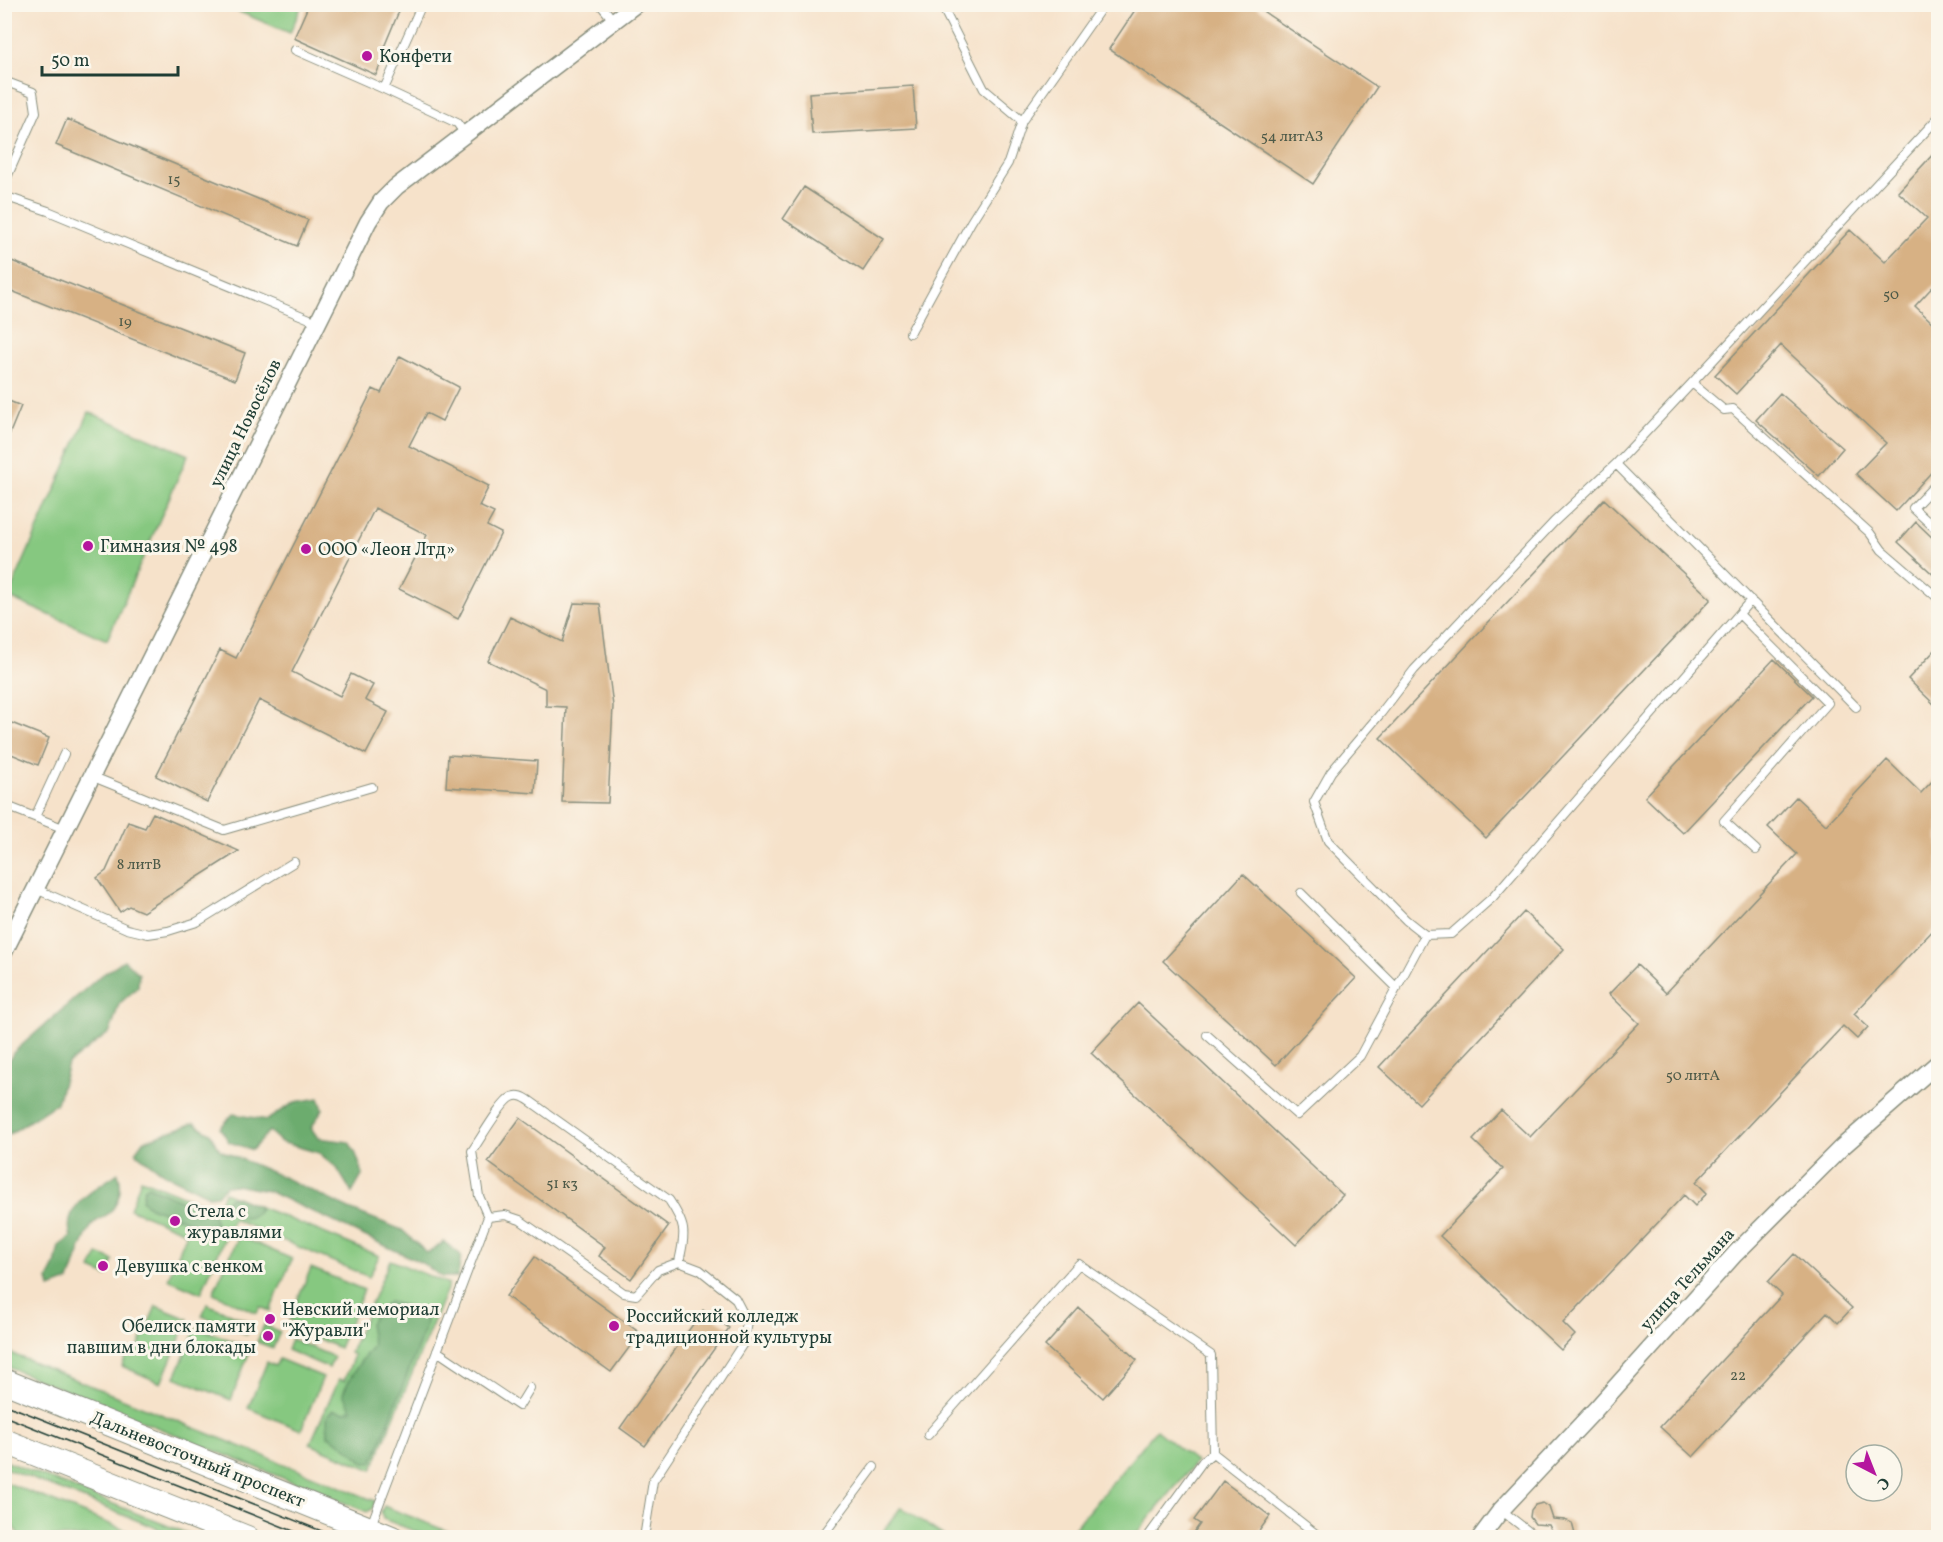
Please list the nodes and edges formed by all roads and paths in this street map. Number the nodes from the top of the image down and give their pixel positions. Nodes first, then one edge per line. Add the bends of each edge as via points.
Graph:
1 (422, 4) edge
2 (600, 4) edge
3 (636, 4) edge
4 (941, 4) edge
5 (1104, 4) edge
6 (614, 21) junction
7 (295, 50) dead end
8 (4, 81) edge
9 (384, 88) junction
10 (1938, 118) edge
11 (1022, 121) junction
12 (465, 134) junction
13 (4, 184) edge
14 (4, 196) edge
15 (317, 322) junction
16 (910, 333) dead end
17 (1692, 383) junction
18 (1616, 464) junction
19 (1938, 482) edge
20 (1938, 531) edge
21 (1938, 598) edge
22 (1751, 600) junction
23 (1738, 614) junction
24 (1856, 706) dead end
25 (64, 754) dead end
26 (91, 776) junction
27 (372, 788) dead end
28 (4, 805) edge
29 (35, 817) junction
30 (65, 829) junction
31 (1756, 850) dead end
32 (294, 862) dead end
33 (36, 889) junction
34 (1301, 893) dead end
35 (1425, 935) junction
36 (4, 952) edge
37 (1397, 988) junction
38 (1207, 1035) dead end
39 (1938, 1063) edge
40 (488, 1217) junction
41 (679, 1262) junction
42 (437, 1351) junction
43 (4, 1381) edge
44 (530, 1388) dead end
45 (928, 1435) dead end
46 (4, 1441) edge
47 (1213, 1453) junction
48 (874, 1467) dead end
49 (1501, 1510) junction
50 (370, 1528) junction
51 (246, 1538) edge
52 (392, 1538) edge
53 (645, 1538) edge
54 (821, 1538) edge
55 (1147, 1538) edge
56 (1321, 1538) edge
57 (1480, 1538) edge
58 (1537, 1538) edge

1 - 9 lane
2 - 6 lane
3 - 6 street, улица Новосёлов
4 - 11 lane via 984,89
5 - 11 lane
6 - 12 street, улица Новосёлов
7 - 9 lane
8 - 13 lane via 33,92 36,112
9 - 12 lane via 457,123
10 - 17 lane
11 - 16 lane via 1008,163
12 - 15 street, улица Новосёлов via 381,202
14 - 15 lane
15 - 26 street, улица Новосёлов
17 - 18 lane
17 - 21 lane via 1724,410 1733,409
18 - 22 lane
18 - 35 lane via 1554,522 1414,670 1330,771 1314,802 1328,841
19 - 20 lane via 1913,508
22 - 23 lane
22 - 24 lane
23 - 31 lane via 1828,703 1724,821
23 - 35 lane via 1493,897 1451,934
25 - 29 lane
26 - 27 lane via 224,830
26 - 30 street, улица Новосёлов
28 - 29 lane
29 - 30 lane
30 - 33 street, улица Новосёлов
32 - 33 lane via 197,922 148,934 127,929
33 - 36 street, улица Новосёлов
34 - 37 lane
35 - 37 lane
37 - 38 lane via 1360,1056 1297,1115
39 - 49 street, улица Тельмана via 1842,1147 1735,1254
40 - 41 lane via 505,1215 520,1220 624,1293 636,1295 658,1270
40 - 41 lane via 479,1196 472,1151 505,1103 521,1096 669,1200 680,1217 685,1237
40 - 42 lane
41 - 53 lane via 700,1270 735,1298 747,1321 744,1342 653,1481
42 - 44 lane via 519,1406
42 - 50 lane
43 - 50 main road, Дальневосточный проспект
45 - 47 lane via 1079,1264 1211,1355
46 - 51 main road
47 - 55 lane
47 - 56 lane
48 - 54 lane
49 - 57 street, улица Тельмана
49 - 58 lane
50 - 52 main road, Дальневосточный проспект

